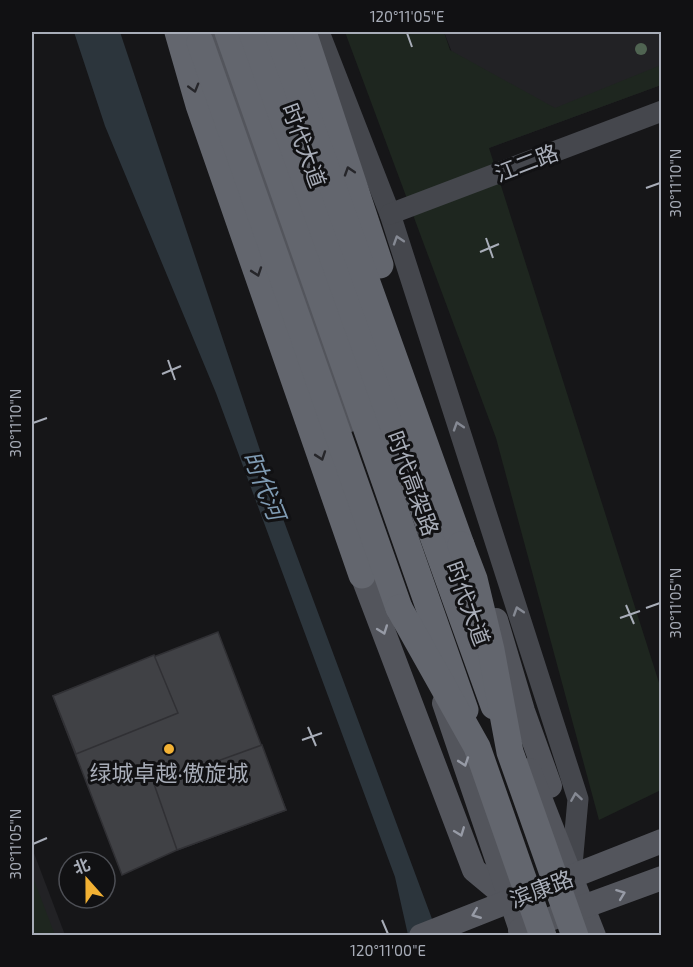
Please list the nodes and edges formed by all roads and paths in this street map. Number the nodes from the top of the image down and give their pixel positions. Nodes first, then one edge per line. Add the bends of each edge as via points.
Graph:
1 (228, 32) edge
2 (275, 32) edge
3 (319, 32) edge
4 (197, 34) edge
5 (662, 111) edge
6 (390, 214) junction
7 (447, 466) joint
8 (362, 575) joint
9 (477, 747) junction
10 (662, 841) edge
11 (571, 876) junction
12 (662, 878) edge
13 (510, 900) junction
14 (584, 909) junction
15 (432, 931) edge
16 (523, 934) edge
17 (575, 936) edge
18 (594, 936) edge

1 - 9 highway, 时代高架路, bridge
7 -> 2 highway
2 - 11 main road, 时代大道 via 518,739
2 - 17 highway, bridge via 474,579 510,752
3 - 6 main road
4 -> 8 highway via 199,105
4 - 9 highway, bridge via 399,608
4 -> 13 main road
5 - 6 main road, 江二路
11 -> 6 main road via 578,799
7 - 11 main road via 523,711 561,815
8 -> 13 main road via 474,870
9 - 16 highway, 时代高架路, bridge
10 - 11 main road, 滨康路
11 - 13 main road, 滨康路
11 - 14 main road, 时代大道
14 -> 12 main road, 滨康路
13 -> 15 main road, 滨康路
13 - 16 main road
14 - 16 main road, 滨康路
14 - 18 main road, 时代大道

